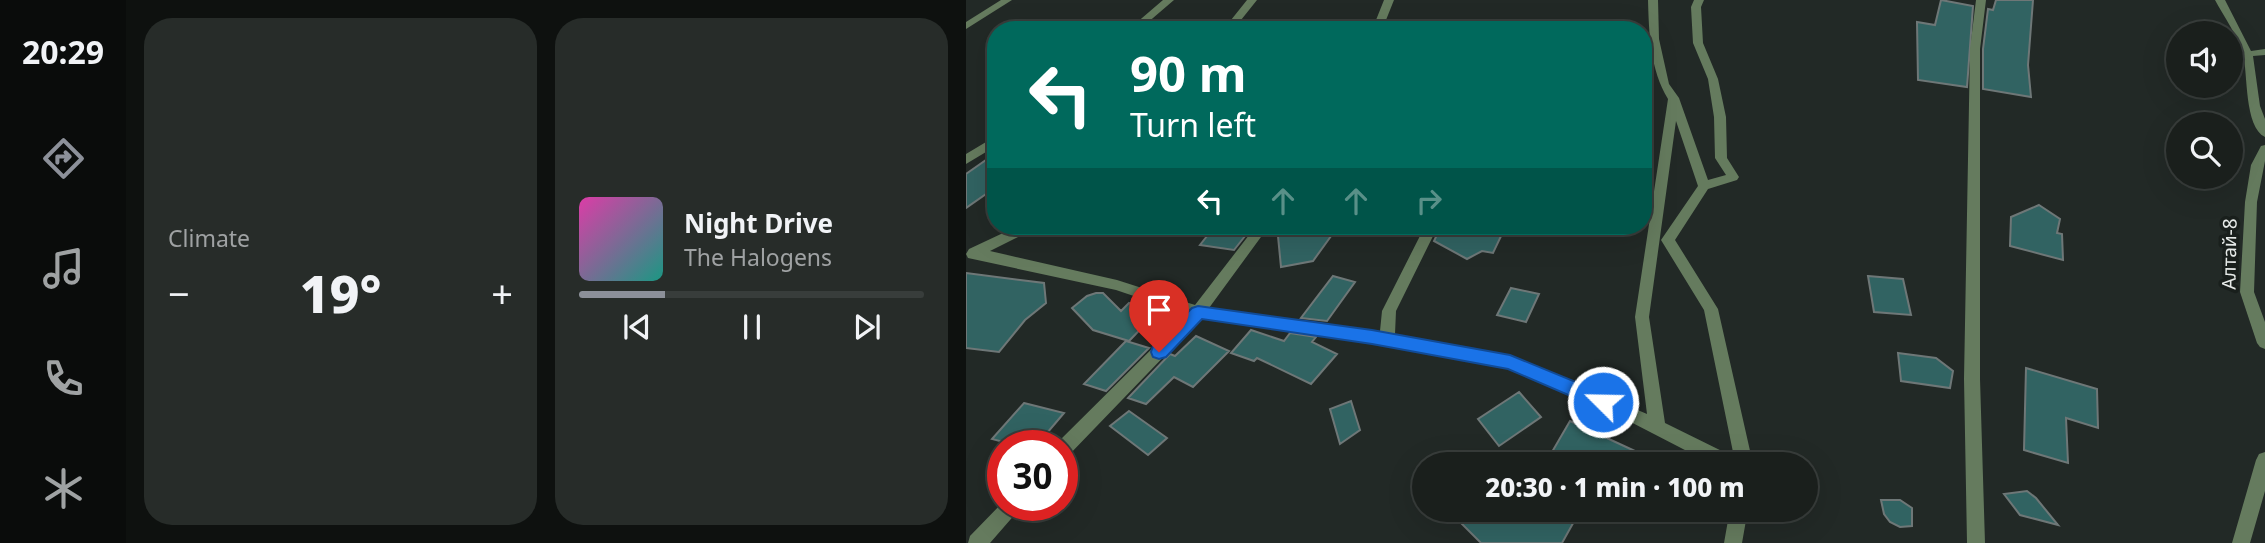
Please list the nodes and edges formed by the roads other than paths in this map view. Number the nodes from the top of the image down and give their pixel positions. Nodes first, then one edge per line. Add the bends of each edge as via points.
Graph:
1 (1007, 0) edge
2 (1169, 0) edge
3 (1252, 0) edge
4 (1390, 0) edge
5 (1653, 0) edge
6 (1699, 0) edge
7 (1981, 0) edge
8 (2220, 0) edge
9 (1144, 21) edge
10 (1235, 21) edge
11 (1381, 21) edge
12 (966, 26) edge
13 (2265, 52) edge
14 (2248, 54) junction
15 (1673, 99) junction
16 (2265, 133) edge
17 (987, 146) edge
18 (2265, 149) edge
19 (966, 160) edge
20 (2261, 166) edge
21 (1704, 186) junction
22 (1011, 235) edge
23 (1256, 235) edge
24 (1427, 235) edge
25 (970, 256) edge
26 (1198, 312) junction
27 (1387, 340) junction
28 (2265, 343) edge
29 (1657, 427) junction
30 (1078, 434) edge
31 (1706, 452) edge
32 (1741, 452) edge
33 (2265, 460) edge
34 (997, 521) edge
35 (1736, 522) edge
36 (977, 543) edge
37 (1732, 543) edge
38 (1976, 543) edge
39 (2241, 543) edge

1 - 12 street
2 - 9 street
3 - 10 street
4 - 11 street
5 - 15 street via 1654,39 1664,84
6 - 21 street via 1698,43 1713,79 1721,158 1733,177
7 - 38 street via 1975,49 1972,339
8 - 14 street
13 - 14 street
14 - 16 street via 2255,106
15 - 21 street
15 - 29 street via 1642,317
17 - 19 street
18 - 20 street, Алтай-8
20 - 28 street, Алтай-8 via 2251,202 2247,292
21 - 32 street via 1668,240 1711,309
22 - 25 street
23 - 26 street
24 - 27 street via 1389,311
25 - 26 street via 1117,285
26 - 27 street
26 - 30 street
27 - 29 street via 1510,362
29 - 31 street
33 - 39 street
34 - 36 street
35 - 37 street

